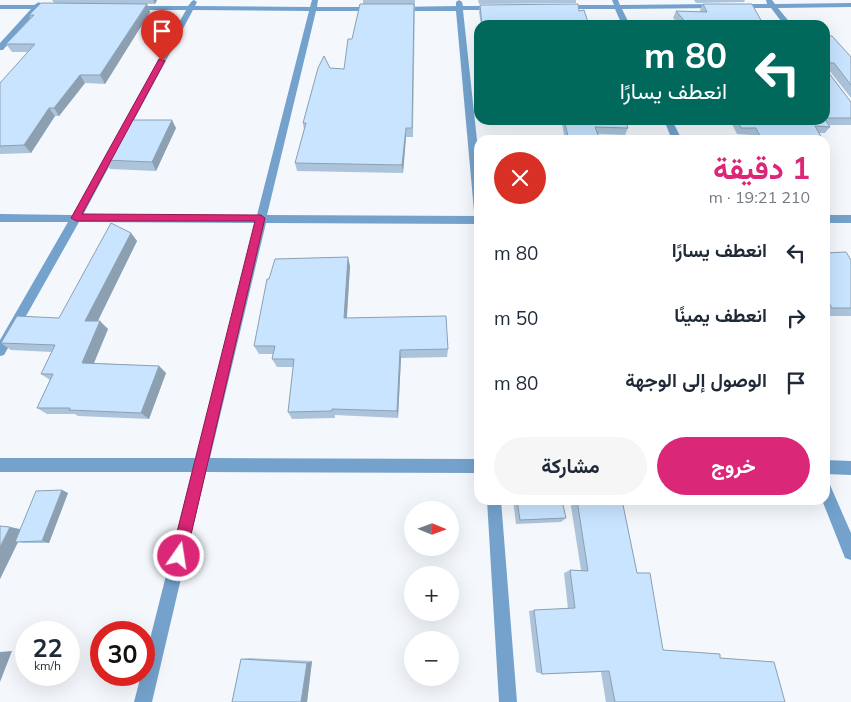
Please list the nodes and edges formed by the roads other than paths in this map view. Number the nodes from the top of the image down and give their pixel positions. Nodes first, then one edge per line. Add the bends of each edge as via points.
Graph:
1 (43, 0) edge
2 (616, 3) edge
3 (771, 3) edge
4 (193, 4) edge
5 (459, 4) edge
6 (314, 5) edge
7 (851, 5) edge
8 (0, 7) edge
9 (36, 7) junction
10 (56, 7) edge
11 (558, 7) edge
12 (123, 8) edge
13 (499, 8) edge
14 (381, 9) edge
15 (391, 9) edge
16 (624, 20) edge
17 (784, 20) edge
18 (0, 48) edge
19 (474, 159) edge
20 (0, 218) edge
21 (76, 218) junction
22 (261, 218) junction
23 (830, 219) edge
24 (851, 219) edge
25 (474, 220) edge
26 (0, 351) edge
27 (201, 464) junction
28 (0, 465) edge
29 (474, 466) edge
30 (830, 467) edge
31 (851, 468) edge
32 (830, 502) edge
33 (494, 505) edge
34 (851, 552) edge
35 (143, 702) edge
36 (508, 702) edge

1 - 9 street
2 - 3 street
2 - 11 street
2 - 16 street
3 - 7 street
3 - 17 street
4 - 6 street
4 - 12 street
4 - 21 street
5 - 13 street
5 - 15 street
5 - 19 street
6 - 14 street
6 - 22 street
8 - 9 street
9 - 10 street
9 - 18 street
20 - 21 street
21 - 22 street
21 - 26 street
22 - 25 street
22 - 27 street
23 - 24 street
27 - 28 street
27 - 29 street
27 - 35 street
30 - 31 street
32 - 34 street
33 - 36 street

